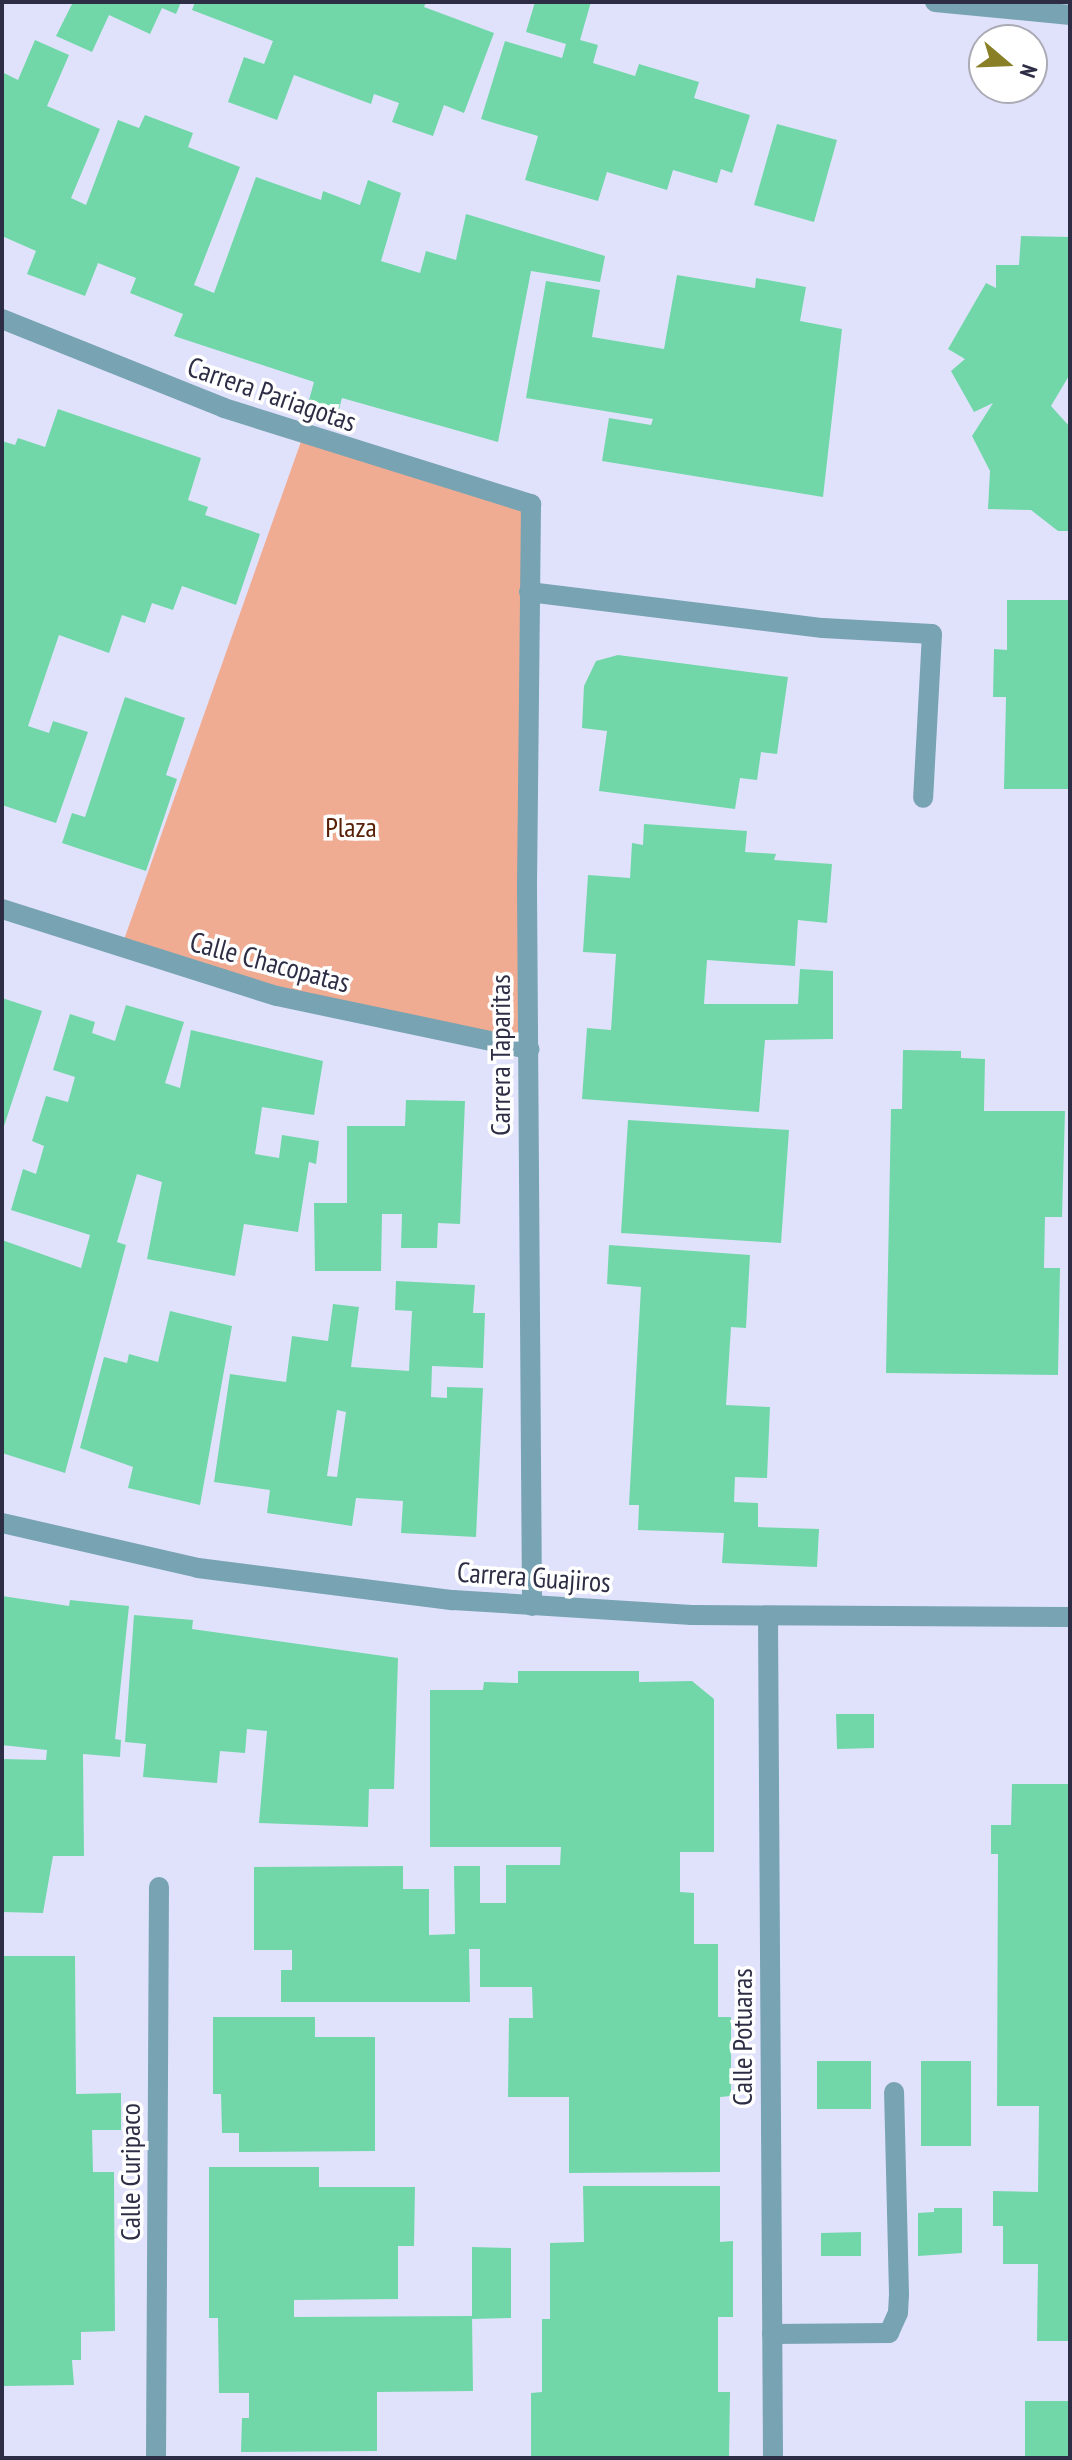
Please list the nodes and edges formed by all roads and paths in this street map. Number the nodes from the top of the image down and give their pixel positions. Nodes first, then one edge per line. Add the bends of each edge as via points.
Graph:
1 (935, 2) edge
2 (1070, 15) edge
3 (2, 319) edge
4 (531, 504) joint
5 (529, 592) junction
6 (923, 798) dead end
7 (2, 909) edge
8 (529, 1049) junction
9 (2, 1523) edge
10 (532, 1606) junction
11 (768, 1616) junction
12 (1070, 1617) edge
13 (159, 1887) dead end
14 (894, 2092) dead end
15 (772, 2334) junction
16 (156, 2458) edge
17 (773, 2458) edge

1 - 2 street
3 - 4 street, Carrera Pariagotas via 224,408
4 - 5 street, Carrera Taparitas
5 - 6 street via 823,628 932,634
5 - 8 street, Carrera Taparitas
7 - 8 street, Calle Chacopatas via 277,996
8 - 10 street, Carrera Taparitas
9 - 10 street, Carrera Guajiros via 198,1568
10 - 11 street, Carrera Guajiros
11 - 12 street, Carrera Guajiros
11 - 15 street, Calle Potuaras
13 - 16 street, Calle Curipaco
14 - 15 street via 899,2294 889,2333
15 - 17 street, Calle Potuaras

